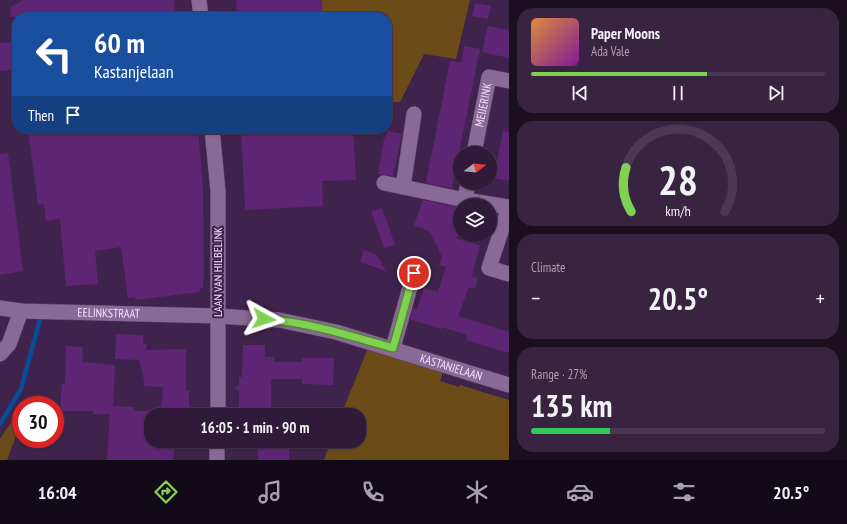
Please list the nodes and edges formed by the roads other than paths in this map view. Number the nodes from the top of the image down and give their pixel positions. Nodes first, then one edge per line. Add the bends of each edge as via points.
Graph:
1 (199, 0) edge
2 (200, 12) edge
3 (509, 81) edge
4 (414, 114) dead end
5 (212, 134) edge
6 (475, 146) edge
7 (384, 183) dead end
8 (403, 187) junction
9 (455, 198) edge
10 (497, 205) edge
11 (509, 207) edge
12 (414, 273) dead end
13 (509, 274) edge
14 (0, 308) edge
15 (21, 311) junction
16 (218, 316) junction
17 (393, 348) junction
18 (0, 354) edge
19 (509, 385) edge
20 (218, 408) edge
21 (217, 448) edge
22 (217, 460) edge

1 - 2 street
3 - 6 street, MEIJERINK via 489,76
4 - 8 street
5 - 16 street, LAAN VAN HILBELINK via 218,191
7 - 8 street
8 - 9 street
10 - 11 street
11 - 13 street via 489,268
12 - 17 street
14 - 15 street, EELINKSTRAAT
15 - 16 street, EELINKSTRAAT
15 - 18 street via 10,344
16 - 17 street, KASTANJELAAN via 279,320
16 - 20 street, LAAN VAN HILBELINK
17 - 19 street, KASTANJELAAN
21 - 22 street

